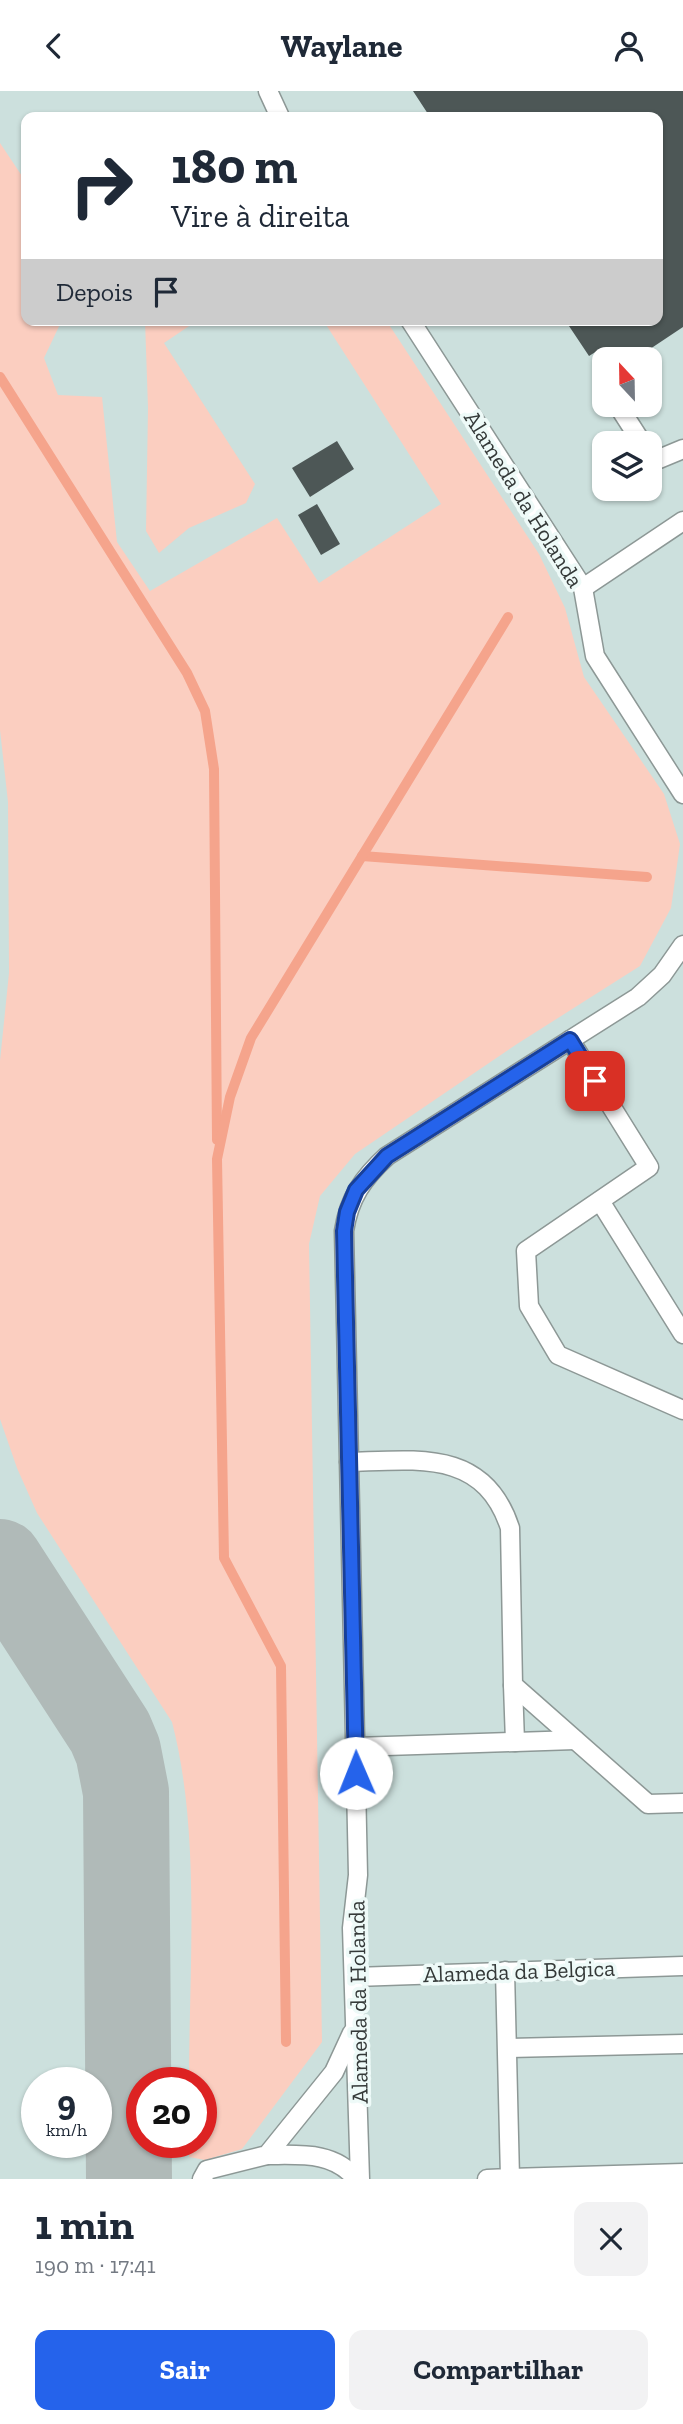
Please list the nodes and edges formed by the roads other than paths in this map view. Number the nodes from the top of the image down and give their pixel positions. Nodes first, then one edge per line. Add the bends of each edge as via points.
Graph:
1 (268, 93) edge
2 (278, 112) edge
3 (414, 326) edge
4 (683, 449) edge
5 (662, 458) edge
6 (683, 521) edge
7 (583, 588) junction
8 (683, 794) edge
9 (683, 945) edge
10 (570, 1040) junction
11 (600, 1201) junction
12 (683, 1334) edge
13 (683, 1410) edge
14 (349, 1462) junction
15 (513, 1685) junction
16 (575, 1740) junction
17 (515, 1742) junction
18 (355, 1747) junction
19 (683, 1803) edge
20 (683, 1966) edge
21 (505, 1971) junction
22 (355, 1977) junction
23 (356, 2013) junction
24 (683, 2045) edge
25 (509, 2048) junction
26 (267, 2155) junction
27 (683, 2173) edge
28 (510, 2178) edge
29 (202, 2179) edge
30 (358, 2179) edge
31 (487, 2179) edge

1 - 2 lane
3 - 7 lane, Alameda da Holanda
4 - 5 lane
6 - 7 lane
7 - 8 lane, Alameda da Holanda via 595,656
9 - 10 lane, Alameda da Holanda via 662,975 638,997
10 - 11 lane via 649,1167
10 - 14 lane, Alameda da Holanda via 387,1156 356,1190 344,1231
11 - 12 lane
11 - 13 lane via 526,1251 530,1305 558,1355
14 - 15 lane via 433,1460 468,1471 503,1506 513,1551
14 - 18 lane, Alameda da Holanda
15 - 16 lane
15 - 17 lane
16 - 17 lane
16 - 19 lane via 648,1804
17 - 18 lane
18 - 22 lane, Alameda da Holanda
20 - 21 lane, Alameda da Belgica
21 - 22 lane, Alameda da Belgica
21 - 25 lane
22 - 23 lane, Alameda da Holanda
23 - 26 lane via 351,2038 334,2072
23 - 30 lane, Alameda da Holanda
24 - 25 lane
25 - 28 lane
26 - 29 lane via 207,2170
26 - 30 lane via 313,2155 332,2160
27 - 28 lane
28 - 31 lane

